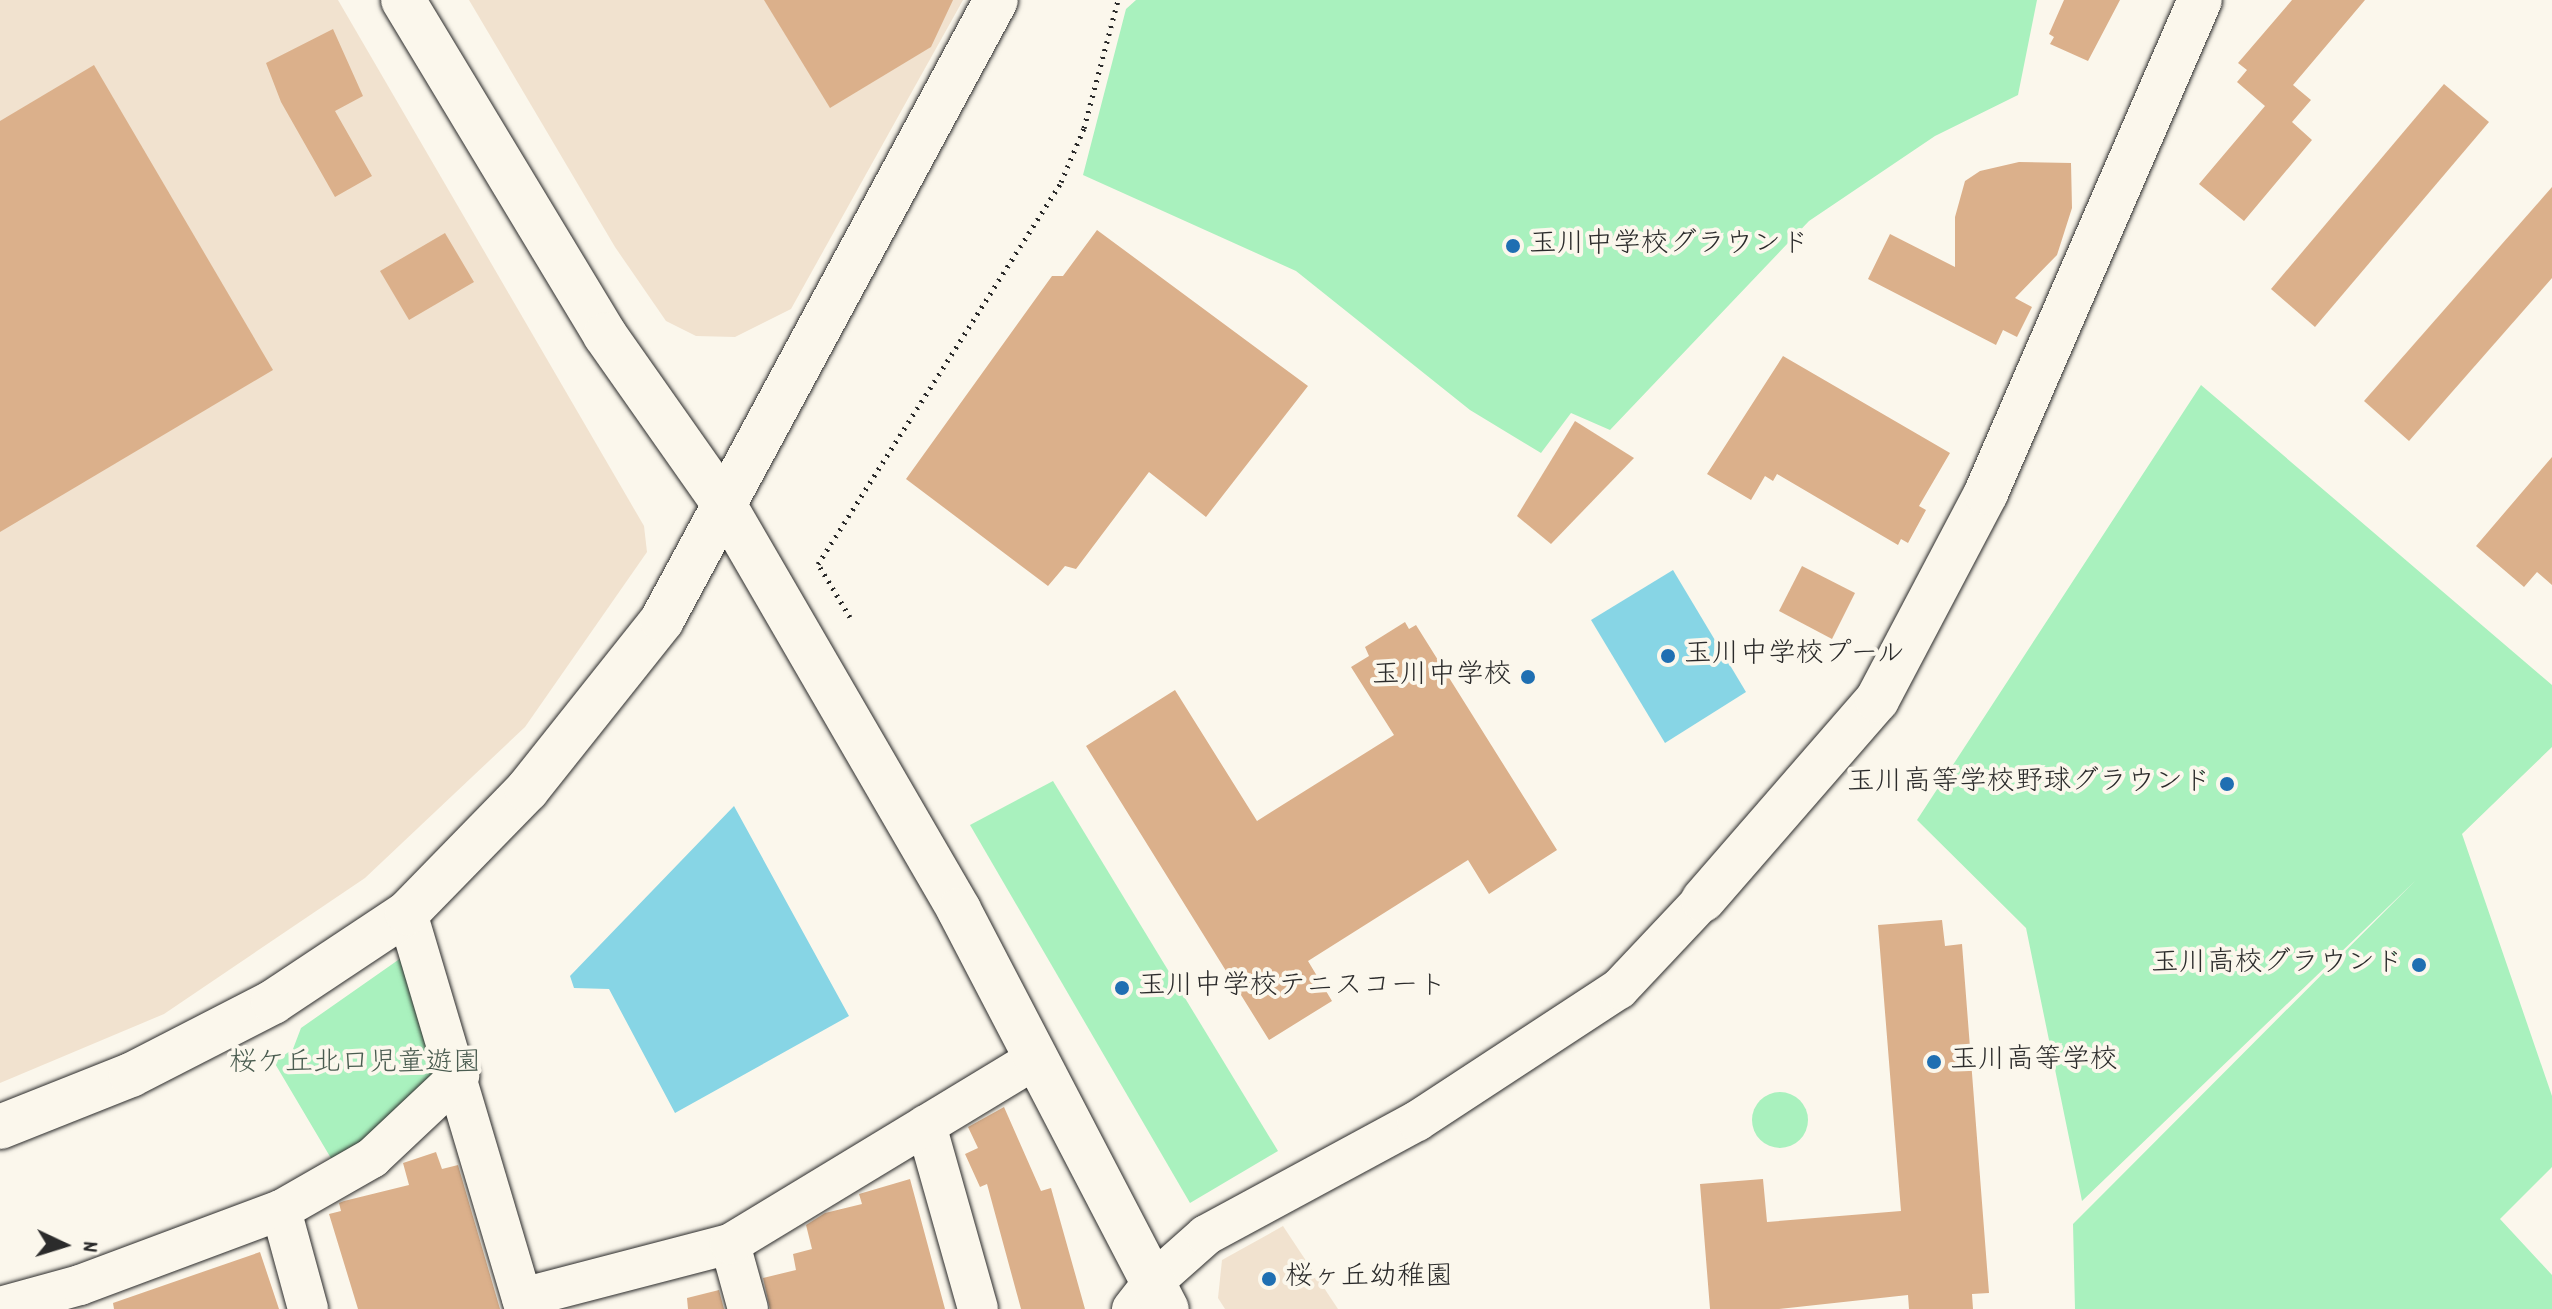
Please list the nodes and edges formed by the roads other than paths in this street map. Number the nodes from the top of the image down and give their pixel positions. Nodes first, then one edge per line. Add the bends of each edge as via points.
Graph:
1 (403, 0) edge
2 (996, 0) edge
3 (2200, 0) edge
4 (725, 506) junction
5 (1703, 900) joint
6 (407, 913) junction
7 (1037, 1058) junction
8 (459, 1076) junction
9 (926, 1125) junction
10 (0, 1127) edge
11 (281, 1210) junction
12 (730, 1244) junction
13 (83, 1297) edge
14 (1150, 1300) edge
15 (524, 1304) edge
16 (0, 1307) edge
17 (308, 1309) edge
18 (748, 1309) edge
19 (978, 1309) edge

1 - 4 street via 605,335
2 - 4 street
3 - 5 street via 1986,493 1877,700
4 - 6 street via 662,620 527,790
4 - 7 street via 959,910
5 - 14 street via 1619,989 1417,1121 1206,1235
6 - 8 street
6 - 10 street via 273,1002 131,1075
7 - 9 street
7 - 14 street
8 - 11 street via 372,1158
8 - 15 street
9 - 12 street
9 - 19 street
11 - 13 street
11 - 17 street
12 - 15 street
12 - 18 street
13 - 16 street

